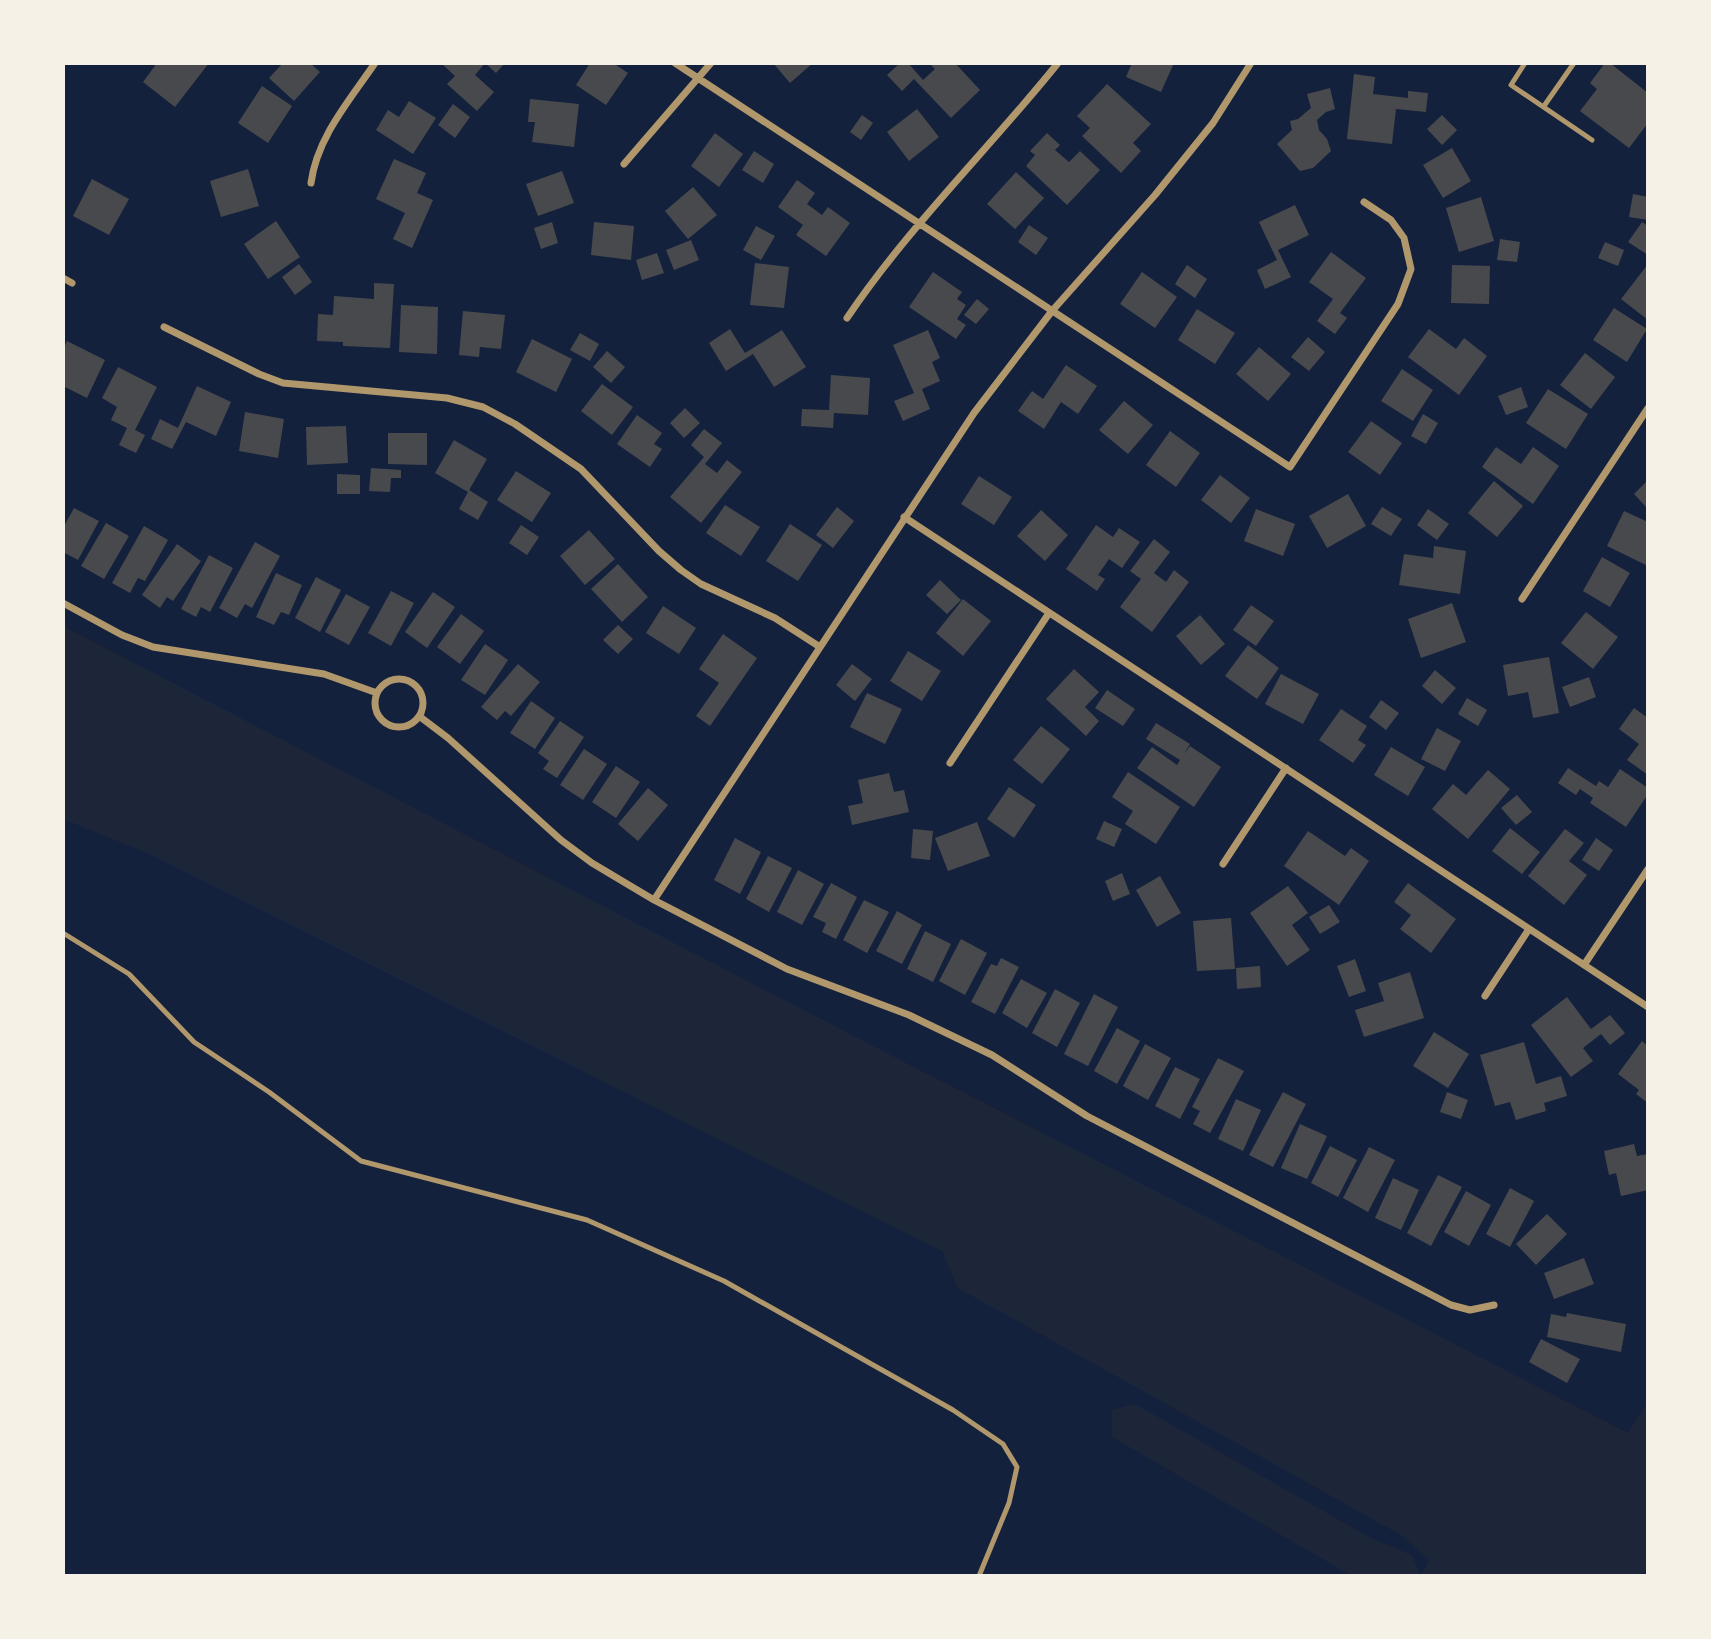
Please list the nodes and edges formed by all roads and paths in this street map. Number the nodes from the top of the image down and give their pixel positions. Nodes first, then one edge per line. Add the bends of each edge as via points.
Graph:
1 (375, 63) edge
2 (675, 63) edge
3 (711, 63) edge
4 (1058, 63) edge
5 (1251, 63) edge
6 (1525, 63) edge
7 (1574, 63) edge
8 (698, 78) junction
9 (1544, 106) junction
10 (1592, 139) dead end
11 (624, 164) dead end
12 (311, 183) dead end
13 (1364, 202) dead end
14 (919, 223) junction
15 (63, 278) edge
16 (72, 283) dead end
17 (1052, 311) junction
18 (847, 318) dead end
19 (164, 327) dead end
20 (1647, 411) edge
21 (904, 517) junction
22 (1522, 599) dead end
23 (63, 603) edge
24 (1049, 612) junction
25 (820, 647) junction
26 (377, 693) junction
27 (419, 716) junction
28 (950, 763) dead end
29 (1286, 768) junction
30 (1223, 864) dead end
31 (1648, 869) edge
32 (654, 900) junction
33 (1529, 929) junction
34 (63, 933) edge
35 (1584, 965) junction
36 (1485, 996) dead end
37 (1648, 1007) edge
38 (1494, 1305) dead end
39 (979, 1576) edge

1 - 12 street via 323,141
2 - 8 street
3 - 8 street
4 - 14 street
5 - 17 street via 1213,123
6 - 9 lane via 1511,85
7 - 9 lane
8 - 11 street
8 - 14 street
9 - 10 lane
13 - 17 street via 1391,220 1404,238 1411,269 1398,303 1290,467
14 - 17 street
14 - 18 street
15 - 16 street
17 - 21 street via 974,413
19 - 25 street via 283,383 447,398 483,407 581,469 681,570 775,618
20 - 22 street
21 - 24 street
21 - 25 street
23 - 26 street via 153,647 324,674
24 - 28 street
24 - 29 street
25 - 32 street
26 - 27 street via 376,711 388,724 405,726
26 - 27 street via 389,681 406,680 422,699
27 - 32 street via 561,841
29 - 30 street
29 - 33 street
31 - 35 street
32 - 38 street via 788,968 909,1015 992,1055 1087,1116 1451,1305 1470,1310
33 - 35 street
33 - 36 street
34 - 39 lane via 129,974 194,1042 361,1161 587,1220 612,1231 724,1282 953,1410 1003,1444 1017,1467 1009,1503
35 - 37 street

